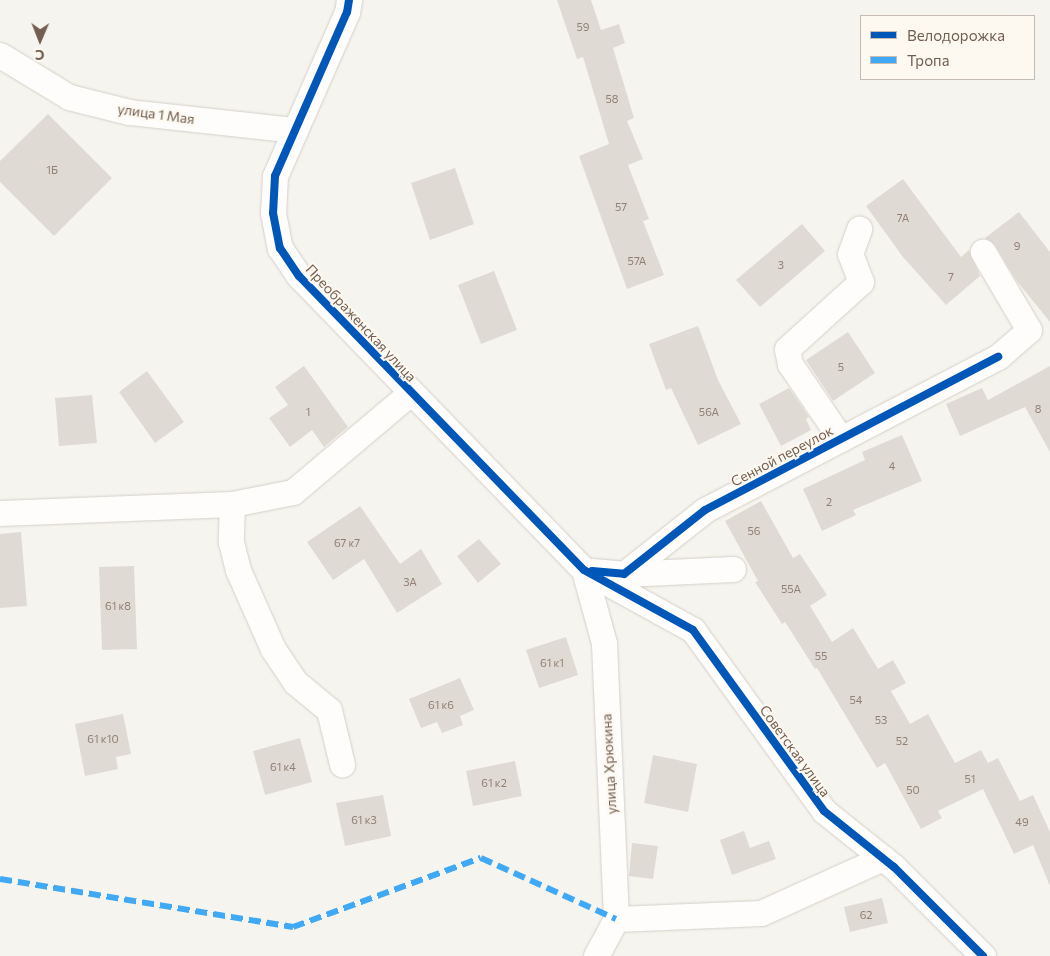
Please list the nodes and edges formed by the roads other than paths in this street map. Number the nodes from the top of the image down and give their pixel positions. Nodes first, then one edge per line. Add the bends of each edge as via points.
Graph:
1 (348, 6) edge
2 (0, 55) edge
3 (295, 130) junction
4 (859, 229) dead end
5 (984, 252) dead end
6 (410, 393) junction
7 (841, 439) junction
8 (232, 504) junction
9 (0, 514) edge
10 (733, 569) dead end
11 (584, 570) junction
12 (624, 574) junction
13 (342, 764) dead end
14 (883, 858) junction
15 (616, 919) junction
16 (596, 956) edge
17 (983, 956) edge

1 - 3 street, Преображенская улица
2 - 3 street, улица 1 Мая via 69,97 120,110
3 - 6 street, Преображенская улица via 275,176 273,213 280,248 299,276
4 - 7 street via 850,254 861,282 787,349 790,364
5 - 7 street, Сенной переулок via 1029,330 998,357
6 - 8 street, Преображенская улица via 293,492
6 - 11 street, Преображенская улица
7 - 12 street, Сенной переулок via 705,510
8 - 9 street, Преображенская улица
8 - 13 street via 231,542 238,570 273,649 295,682 329,710
10 - 12 street
11 - 12 street
11 - 14 street, Советская улица via 693,630 824,812
11 - 15 street, улица Хрюкина via 604,643
14 - 15 street via 761,913
14 - 17 street, Советская улица
15 - 16 street

